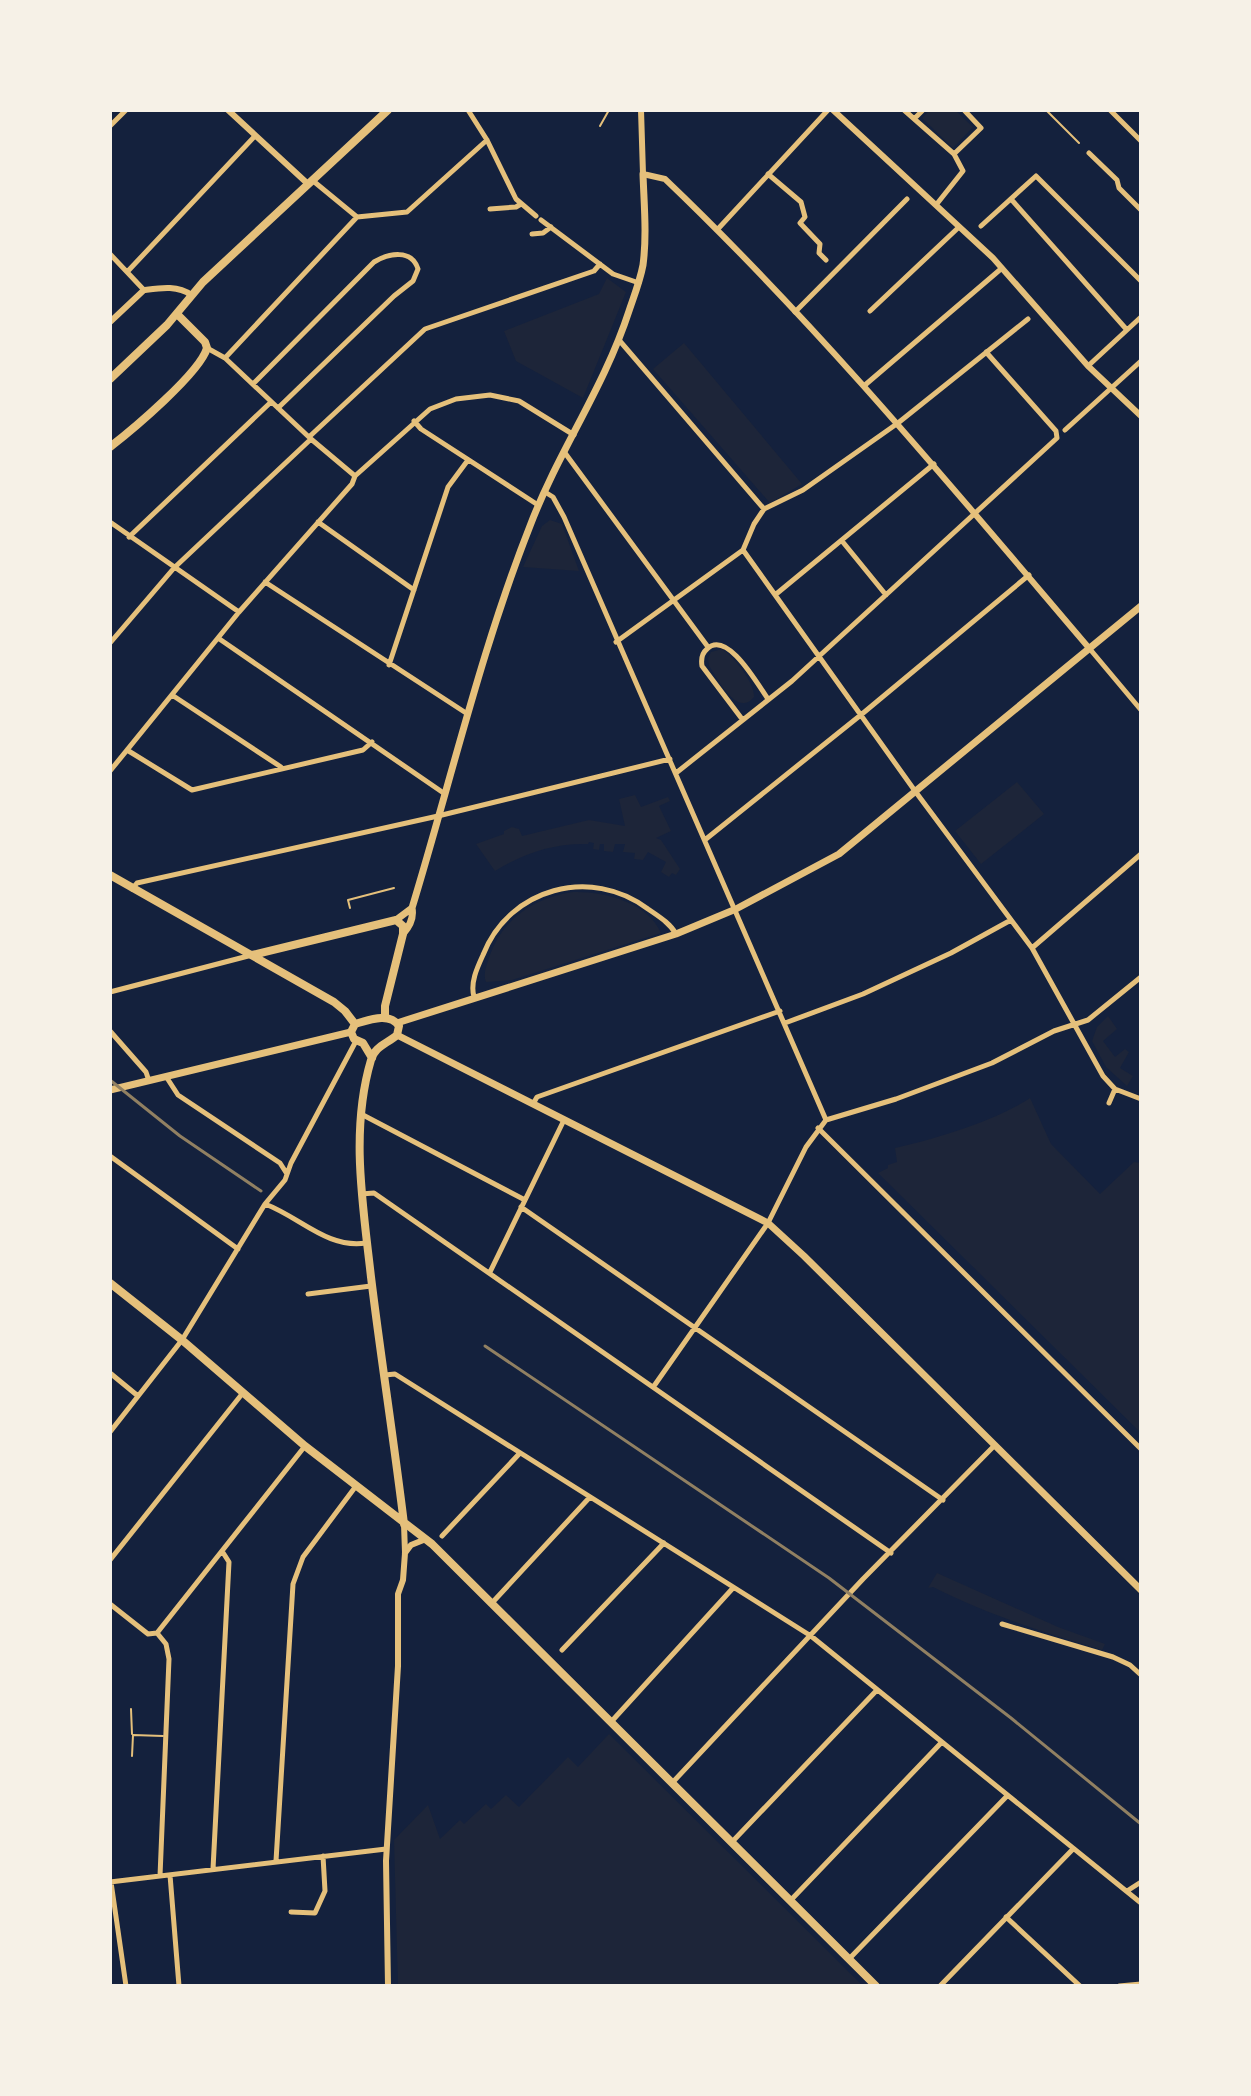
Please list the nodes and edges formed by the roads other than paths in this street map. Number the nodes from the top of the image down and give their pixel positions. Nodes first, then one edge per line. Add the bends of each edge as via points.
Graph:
1 (126, 110) edge
2 (228, 110) edge
3 (388, 110) edge
4 (468, 110) edge
5 (609, 110) edge
6 (641, 110) edge
7 (831, 110) edge
8 (904, 110) edge
9 (923, 110) edge
10 (964, 110) edge
11 (1046, 110) edge
12 (1110, 110) edge
13 (915, 118) junction
14 (110, 126) edge
15 (600, 126) dead end
16 (255, 136) junction
17 (487, 140) junction
18 (1141, 141) edge
19 (1079, 143) dead end
20 (1089, 153) dead end
21 (954, 154) junction
22 (643, 174) junction
23 (768, 174) junction
24 (310, 182) junction
25 (907, 199) dead end
26 (1011, 199) junction
27 (521, 204) junction
28 (936, 205) junction
29 (490, 209) dead end
30 (1141, 210) edge
31 (357, 217) junction
32 (981, 226) dead end
33 (551, 227) junction
34 (959, 227) junction
35 (717, 230) junction
36 (532, 234) dead end
37 (110, 254) edge
38 (826, 260) dead end
39 (600, 264) junction
40 (1002, 268) junction
41 (128, 271) junction
42 (1141, 281) edge
43 (639, 283) junction
44 (144, 290) junction
45 (191, 295) junction
46 (870, 311) dead end
47 (795, 313) junction
48 (177, 314) junction
49 (1141, 317) edge
50 (1028, 319) dead end
51 (110, 322) edge
52 (1127, 330) junction
53 (619, 340) junction
54 (207, 348) junction
55 (986, 352) junction
56 (225, 358) junction
57 (1141, 361) edge
58 (1088, 366) junction
59 (110, 379) edge
60 (253, 384) junction
61 (865, 385) junction
62 (1110, 389) junction
63 (1141, 401) edge
64 (271, 402) junction
65 (278, 408) junction
66 (1133, 408) junction
67 (1141, 416) edge
68 (414, 421) junction
69 (898, 423) junction
70 (1065, 430) dead end
71 (574, 435) junction
72 (310, 438) junction
73 (110, 447) edge
74 (565, 453) junction
75 (468, 460) junction
76 (934, 464) junction
77 (355, 476) junction
78 (545, 492) junction
79 (538, 505) junction
80 (764, 509) junction
81 (976, 512) junction
82 (110, 522) edge
83 (318, 522) junction
84 (129, 537) junction
85 (842, 541) junction
86 (743, 550) junction
87 (174, 568) junction
88 (1029, 575) junction
89 (265, 582) junction
90 (414, 590) junction
91 (775, 595) junction
92 (886, 595) junction
93 (674, 601) junction
94 (1141, 606) edge
95 (239, 612) junction
96 (218, 638) junction
97 (616, 642) junction
98 (110, 643) edge
99 (708, 647) junction
100 (1089, 648) junction
101 (819, 656) junction
102 (389, 665) junction
103 (172, 695) junction
104 (768, 699) junction
105 (1141, 710) edge
106 (466, 713) junction
107 (862, 714) junction
108 (742, 719) junction
109 (372, 742) junction
110 (127, 750) junction
111 (670, 759) junction
112 (282, 768) junction
113 (110, 771) edge
114 (676, 773) junction
115 (915, 791) junction
116 (446, 795) junction
117 (438, 816) junction
118 (706, 839) junction
119 (1141, 854) edge
120 (110, 875) edge
121 (394, 888) dead end
122 (132, 890) junction
123 (350, 908) dead end
124 (412, 908) junction
125 (736, 909) junction
126 (396, 920) junction
127 (1011, 920) junction
128 (403, 934) junction
129 (676, 934) junction
130 (1032, 948) junction
131 (275, 951) junction
132 (252, 955) junction
133 (272, 967) junction
134 (1141, 977) edge
135 (110, 992) edge
136 (474, 997) junction
137 (780, 1011) junction
138 (385, 1018) junction
139 (397, 1023) junction
140 (785, 1023) junction
141 (1076, 1025) junction
142 (110, 1031) edge
143 (356, 1035) junction
144 (397, 1035) junction
145 (387, 1041) junction
146 (372, 1058) junction
147 (167, 1078) junction
148 (149, 1082) junction
149 (1115, 1089) junction
150 (110, 1090) edge
151 (1141, 1099) edge
152 (1109, 1103) dead end
153 (533, 1104) junction
154 (363, 1115) junction
155 (564, 1120) junction
156 (826, 1120) junction
157 (818, 1128) junction
158 (110, 1156) edge
159 (287, 1175) junction
160 (361, 1194) junction
161 (265, 1204) junction
162 (523, 1204) junction
163 (768, 1223) junction
164 (367, 1242) junction
165 (238, 1249) junction
166 (490, 1272) junction
167 (110, 1283) edge
168 (372, 1286) junction
169 (308, 1294) dead end
170 (695, 1327) junction
171 (182, 1340) junction
172 (110, 1373) edge
173 (385, 1375) junction
174 (654, 1386) junction
175 (242, 1394) junction
176 (138, 1396) junction
177 (110, 1432) edge
178 (305, 1446) junction
179 (994, 1446) junction
180 (1141, 1449) edge
181 (520, 1453) junction
182 (356, 1486) junction
183 (590, 1497) junction
184 (943, 1500) junction
185 (404, 1524) junction
186 (442, 1536) dead end
187 (426, 1539) junction
188 (664, 1543) junction
189 (222, 1551) junction
190 (405, 1553) junction
191 (891, 1553) junction
192 (110, 1560) edge
193 (733, 1588) junction
194 (1141, 1590) edge
195 (110, 1604) edge
196 (491, 1604) junction
197 (1002, 1624) dead end
198 (157, 1633) junction
199 (811, 1636) junction
200 (562, 1650) dead end
201 (1141, 1675) edge
202 (877, 1690) junction
203 (131, 1709) dead end
204 (611, 1722) junction
205 (133, 1735) junction
206 (166, 1737) junction
207 (941, 1743) junction
208 (132, 1756) dead end
209 (672, 1783) junction
210 (1007, 1796) junction
211 (732, 1842) junction
212 (386, 1849) junction
213 (1073, 1849) junction
214 (323, 1856) junction
215 (276, 1861) junction
216 (213, 1869) junction
217 (170, 1875) junction
218 (160, 1876) junction
219 (110, 1882) edge
220 (1141, 1882) edge
221 (1127, 1891) junction
222 (790, 1901) junction
223 (1141, 1903) edge
224 (291, 1912) dead end
225 (1006, 1917) junction
226 (849, 1959) junction
227 (1141, 1984) edge
228 (126, 1986) edge
229 (179, 1986) edge
230 (388, 1986) edge
231 (876, 1986) edge
232 (940, 1986) edge
233 (1080, 1986) edge
234 (1119, 1986) edge

1 - 14 street
2 - 16 street
3 - 24 main road
4 - 17 street
5 - 15 lane
6 - 22 street
7 - 23 street
7 - 28 street
8 - 13 street
9 - 13 street
10 - 21 street via 981,128
11 - 19 lane
12 - 18 street
13 - 21 street
16 - 24 street
16 - 41 street
17 - 27 street
17 - 31 street via 407,212
20 - 30 street
21 - 28 street via 963,171
22 - 35 street via 665,179
22 - 43 main road
23 - 35 street
23 - 38 street via 801,202 805,217 800,223 820,244 819,253
24 - 31 street
24 - 45 main road
25 - 47 street
26 - 32 street
26 - 42 street via 1036,176
26 - 52 street
27 - 29 street
27 - 33 street
28 - 34 street
31 - 56 street
33 - 36 street
33 - 39 street
34 - 40 street
34 - 46 street
35 - 47 street
37 - 41 street
39 - 43 street
39 - 72 street via 594,271 425,329
40 - 58 street
40 - 61 street
41 - 44 street
43 - 53 main road
44 - 45 street via 176,288
44 - 51 street
45 - 48 main road
47 - 61 street
48 - 54 main road
48 - 59 main road
49 - 52 street
50 - 55 street
52 - 58 street
53 - 71 main road
53 - 80 street
54 - 56 street
54 - 73 main road via 190,373
55 - 69 street
55 - 81 street via 1059,434
56 - 60 street
57 - 62 street
58 - 62 street
60 - 64 street
60 - 65 street via 378,259 407,255 415,261 418,273 413,281
61 - 69 street
62 - 66 street
62 - 70 street
63 - 66 street
64 - 65 street
64 - 84 street
65 - 72 street
66 - 67 street
68 - 71 street via 456,399 490,395 519,401
68 - 75 street
68 - 77 street
69 - 76 street
69 - 80 street via 803,490
71 - 74 main road
72 - 77 street
72 - 87 street
74 - 78 main road
74 - 93 street
75 - 79 street
75 - 90 street via 448,487
76 - 81 street
76 - 85 street
77 - 83 street
78 - 79 main road
78 - 97 street via 564,517
79 - 106 main road
80 - 86 street
81 - 88 street
81 - 92 street
82 - 84 street
83 - 89 street
83 - 90 street
84 - 87 street
85 - 91 street
85 - 92 street
86 - 91 street
86 - 93 street
87 - 95 street
87 - 98 street
88 - 100 street
88 - 107 street
89 - 95 street
89 - 102 street
90 - 102 street
91 - 101 street
92 - 101 street
93 - 97 street
93 - 99 street
94 - 100 main road
95 - 96 street
96 - 103 street
96 - 109 street
97 - 111 street
99 - 104 street via 730,649
99 - 108 street via 702,657 704,670
100 - 105 street
100 - 115 main road
101 - 104 street
101 - 107 street
102 - 106 street
103 - 110 street
103 - 112 street
104 - 108 street
106 - 116 main road
107 - 115 street
107 - 118 street
108 - 114 street
109 - 112 street via 363,750
109 - 116 street
110 - 112 street via 192,790
110 - 113 street
111 - 114 street
111 - 117 street
114 - 118 street
115 - 125 main road via 839,854
115 - 127 street
116 - 117 main road
117 - 122 street via 137,883
117 - 124 main road
118 - 125 street
119 - 130 street
120 - 122 main road
121 - 123 lane via 348,900
122 - 132 main road
124 - 126 main road
124 - 128 main road
125 - 129 main road
125 - 137 street
126 - 128 main road
126 - 131 main road via 353,925
127 - 130 street
127 - 140 street via 863,994
128 - 138 main road
129 - 136 main road
129 - 136 street via 647,908 611,890 578,886 548,891 519,906 496,928 477,968
130 - 141 street
131 - 132 main road
131 - 133 main road
132 - 133 main road
132 - 135 street
133 - 143 main road via 334,1002 345,1011
134 - 141 street
136 - 139 main road
137 - 140 street
137 - 153 street via 537,1097
138 - 139 main road
138 - 143 main road
139 - 144 main road
140 - 156 street
141 - 149 street
141 - 156 street via 977,1069
142 - 148 street
143 - 145 main road
143 - 146 main road
143 - 147 main road
143 - 159 street
144 - 145 main road
144 - 153 main road
145 - 146 main road
146 - 154 main road
147 - 148 main road
147 - 159 street via 178,1095 280,1163
148 - 150 main road
149 - 151 street
149 - 152 street
153 - 155 main road
154 - 160 main road
154 - 162 street
155 - 162 street
155 - 163 main road
156 - 157 street
157 - 163 street
157 - 180 street
158 - 165 street
159 - 161 street
160 - 164 main road
160 - 166 street via 374,1193
161 - 164 street via 332,1240
161 - 165 street
162 - 166 street
162 - 170 street
163 - 170 street
163 - 179 main road
164 - 168 main road
165 - 171 street
166 - 174 street
167 - 171 main road
168 - 169 street
168 - 173 main road
170 - 174 street
170 - 184 street
171 - 175 main road
171 - 176 street
172 - 176 street
173 - 181 street via 395,1374
173 - 185 main road
174 - 191 street
175 - 178 main road
175 - 192 street
176 - 177 street
178 - 182 main road
178 - 189 street
179 - 184 street
179 - 194 main road
181 - 183 street
181 - 186 street
182 - 185 main road
182 - 215 street via 294,1576
183 - 188 street
183 - 196 street
184 - 191 street
185 - 187 main road
185 - 190 street
187 - 190 street
187 - 196 main road
188 - 193 street
188 - 200 street
189 - 198 street
189 - 216 street via 229,1562
190 - 212 street via 398,1594
191 - 199 street
193 - 199 street
193 - 204 street
195 - 198 street via 148,1634
196 - 204 main road
197 - 201 street via 1113,1657
198 - 206 street via 169,1651
199 - 202 street
199 - 209 street
202 - 207 street
202 - 211 street
203 - 205 lane
204 - 209 main road
205 - 206 lane
205 - 208 lane
206 - 218 street
207 - 210 street
207 - 222 street
209 - 211 main road
210 - 213 street
210 - 226 street
211 - 222 main road
212 - 214 street
212 - 230 street
213 - 221 street
213 - 225 street
214 - 215 street
214 - 224 street via 325,1891 315,1913
215 - 216 street
216 - 217 street
217 - 218 street
217 - 229 street
218 - 219 street
219 - 228 street
220 - 221 street
221 - 223 street
222 - 226 main road
225 - 232 street
225 - 233 street
226 - 231 main road
227 - 234 street

